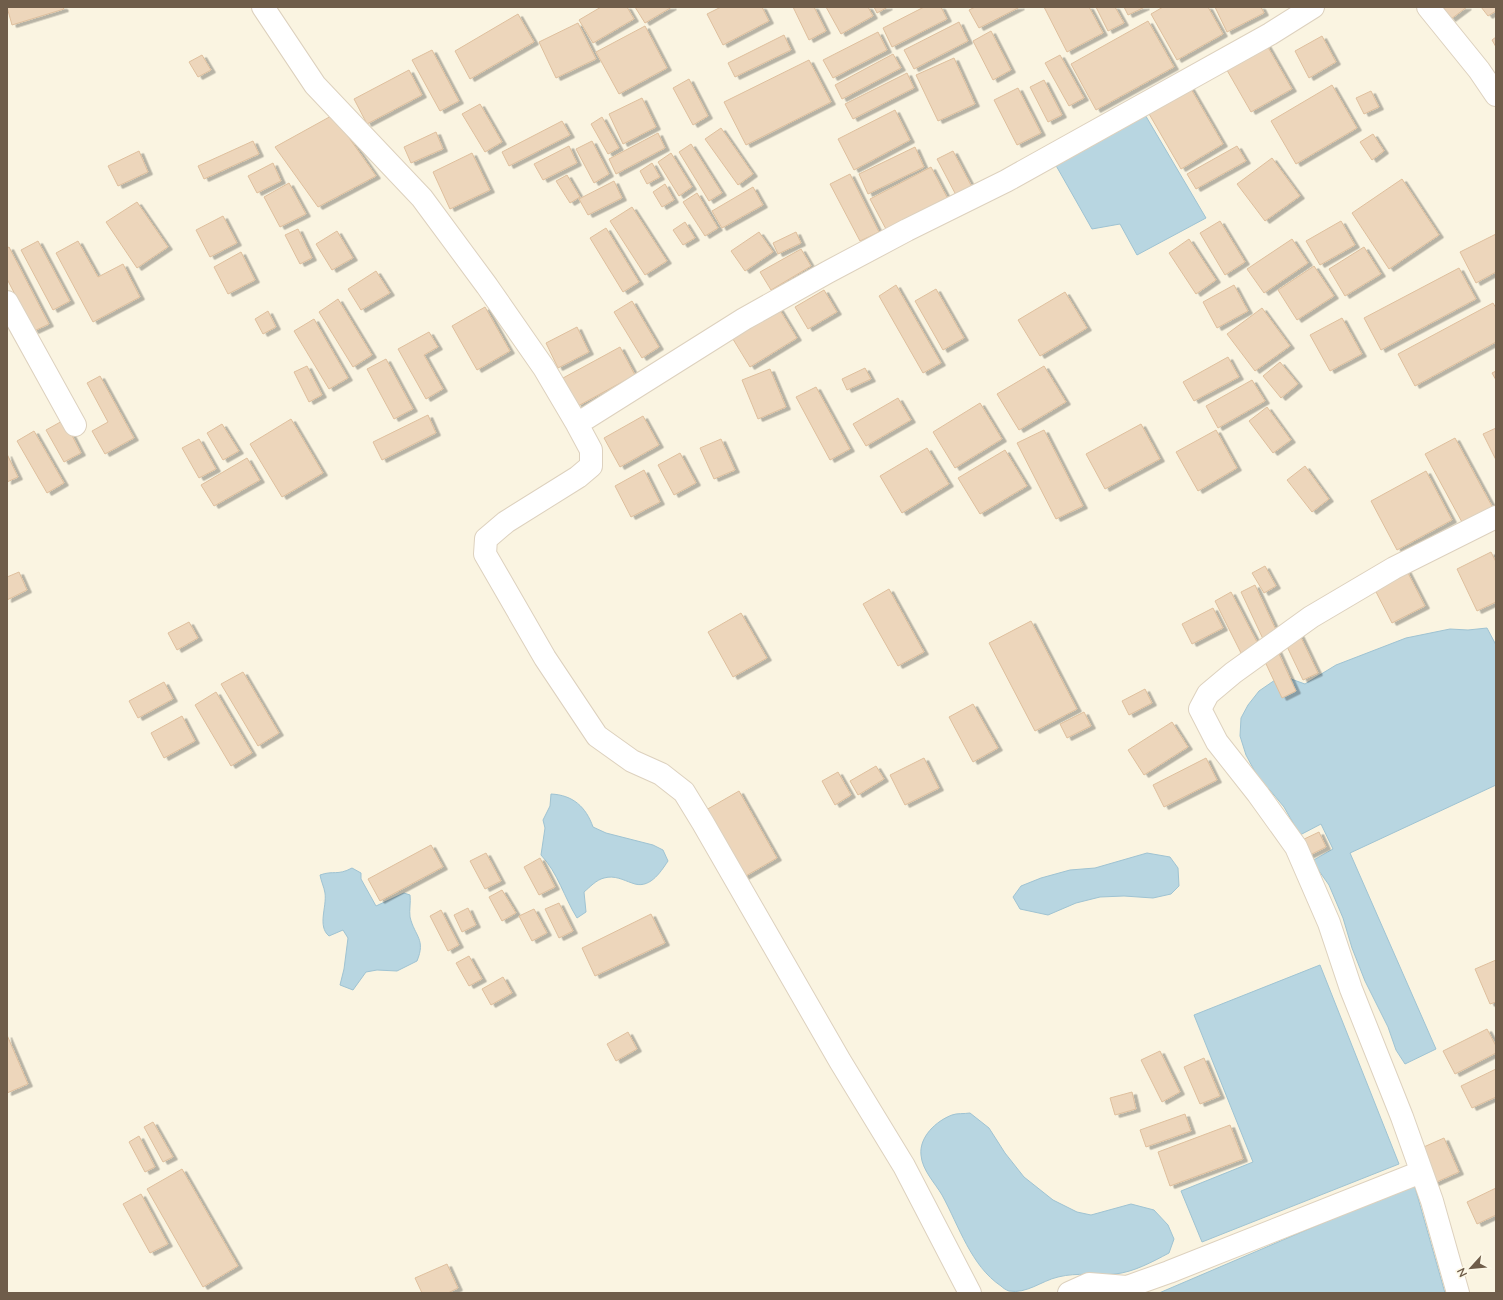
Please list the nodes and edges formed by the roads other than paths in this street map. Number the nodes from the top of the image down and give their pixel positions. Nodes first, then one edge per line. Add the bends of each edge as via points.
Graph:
1 (263, 7) edge
2 (1313, 7) edge
3 (1428, 7) edge
4 (1496, 95) edge
5 (7, 302) edge
6 (577, 424) junction
7 (76, 425) dead end
8 (1496, 517) edge
9 (1421, 1172) junction
10 (970, 1293) edge
11 (1069, 1293) edge
12 (1458, 1293) edge

1 - 6 street via 315,85 422,198 492,292 544,368
2 - 6 street via 1270,34 1006,181 894,237 751,315
3 - 4 street
5 - 7 street
6 - 10 street via 591,450 591,466 486,538 485,554 545,658 597,736 632,761 661,774 684,792 904,1166
8 - 9 street via 1394,568 1311,617 1233,673 1208,694 1200,709 1217,742 1296,847 1329,923 1351,989
9 - 11 street via 1127,1287 1089,1284
9 - 12 street via 1432,1201

